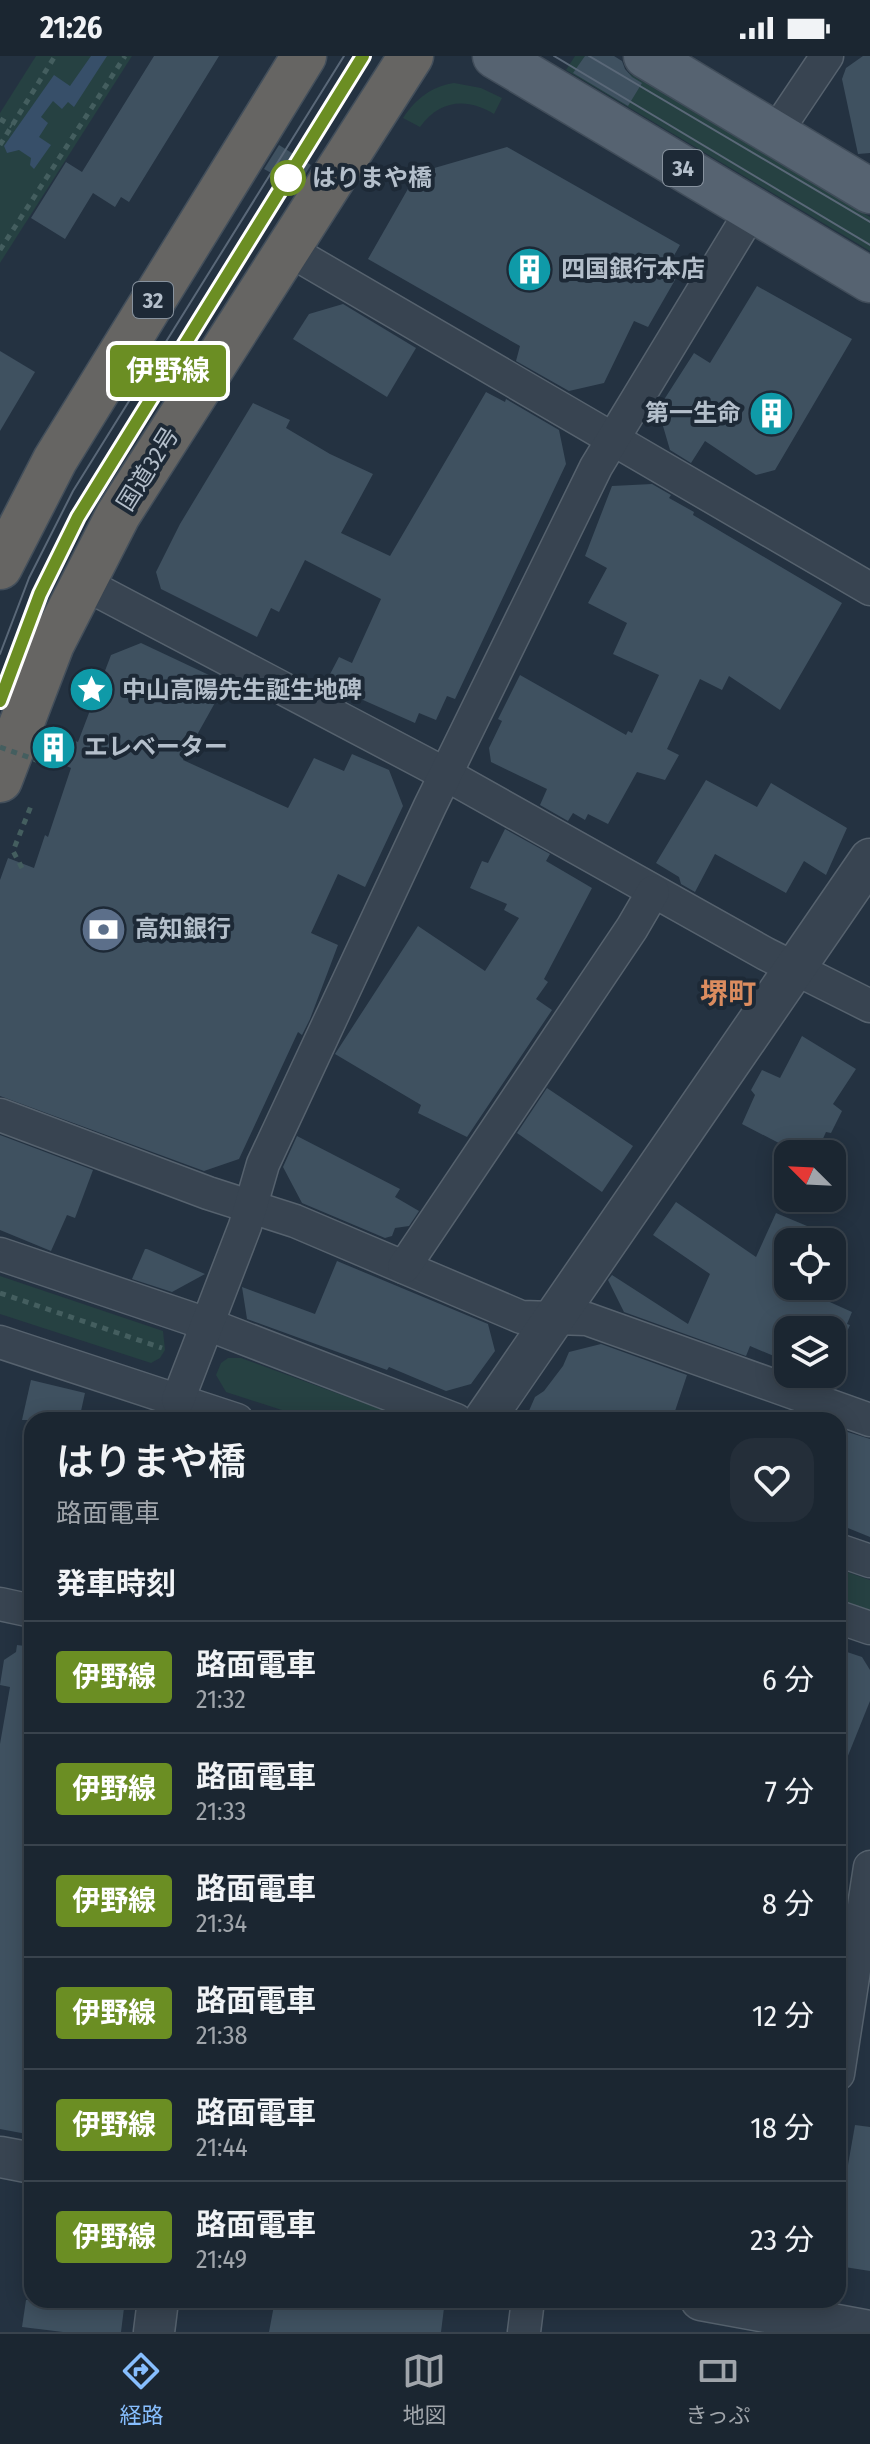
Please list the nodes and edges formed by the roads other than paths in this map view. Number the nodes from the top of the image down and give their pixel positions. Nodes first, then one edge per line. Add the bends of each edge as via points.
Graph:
1 (304, 56) edge
2 (411, 56) edge
3 (495, 56) edge
4 (646, 56) edge
5 (827, 56) edge
6 (774, 135) junction
7 (870, 191) edge
8 (752, 210) junction
9 (287, 249) junction
10 (870, 280) edge
11 (612, 437) junction
12 (3, 553) edge
13 (83, 583) junction
14 (870, 589) edge
15 (447, 775) junction
16 (0, 780) edge
17 (870, 859) edge
18 (653, 892) junction
19 (795, 967) junction
20 (870, 1006) edge
21 (0, 1115) edge
22 (250, 1207) junction
23 (0, 1254) edge
24 (404, 1267) junction
25 (553, 1318) junction
26 (207, 1324) junction
27 (0, 1342) edge
28 (178, 1400) junction
29 (213, 1412) edge
30 (435, 1412) edge
31 (489, 1412) edge
32 (870, 1419) edge
33 (846, 1553) edge
34 (870, 1561) edge
35 (0, 1604) edge
36 (24, 1609) edge
37 (846, 1620) edge
38 (870, 1628) edge
39 (870, 1867) edge
40 (846, 1897) edge
41 (867, 1911) edge
42 (846, 2029) edge
43 (0, 2157) edge
44 (24, 2162) edge
45 (157, 2308) edge
46 (527, 2308) edge
47 (746, 2308) edge
48 (797, 2317) edge
49 (870, 2331) edge
50 (154, 2332) edge
51 (524, 2332) edge

1 - 12 highway, 32
2 - 9 highway, 国道32号
3 - 8 main road, 34
4 - 6 main road
5 - 6 street
6 - 7 main road
8 - 10 main road, 34
8 - 11 street
9 - 11 street
9 - 13 highway, 国道32号 via 118,515
11 - 14 street
11 - 15 street
13 - 15 street
13 - 16 highway, 国道32号 via 52,644
15 - 18 street
15 - 22 street via 263,1164
17 - 19 street
18 - 19 street
18 - 24 street
19 - 20 street
19 - 25 street
21 - 22 street
22 - 24 street
22 - 26 street
23 - 26 street
24 - 25 street via 521,1317
25 - 31 street
25 - 32 street via 587,1319
26 - 28 street
26 - 30 street
27 - 28 street
28 - 29 street
33 - 34 street
35 - 36 street
37 - 38 street
39 - 41 street
40 - 41 street
41 - 42 street
43 - 44 street
45 - 50 street
46 - 51 street
47 - 48 street
48 - 49 street

